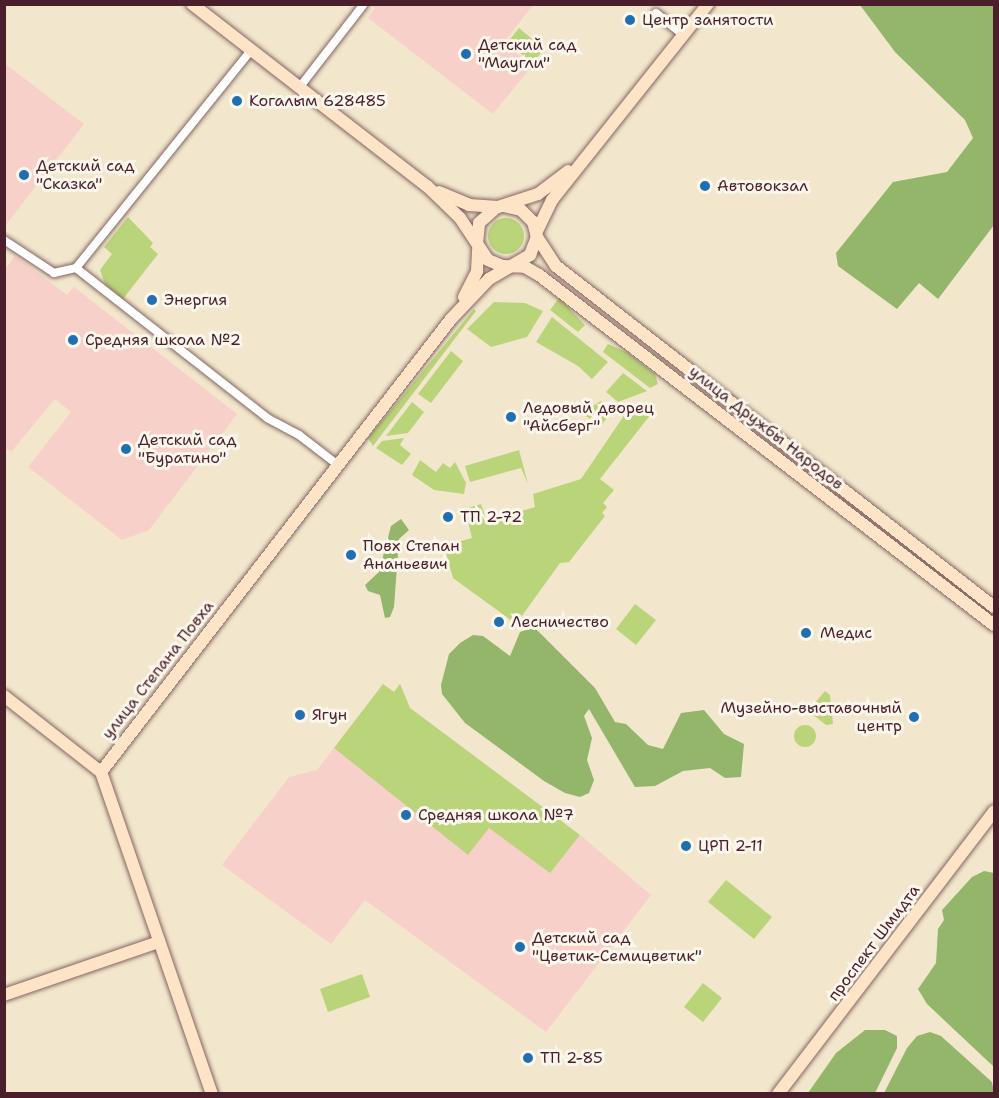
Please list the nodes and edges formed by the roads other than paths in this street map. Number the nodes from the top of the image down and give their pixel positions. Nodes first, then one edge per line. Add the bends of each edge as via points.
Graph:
1 (192, 4) edge
2 (364, 4) edge
3 (708, 4) edge
4 (656, 13) dead end
5 (684, 36) junction
6 (251, 50) junction
7 (299, 88) junction
8 (589, 152) junction
9 (427, 186) junction
10 (500, 207) junction
11 (536, 235) junction
12 (4, 240) edge
13 (477, 246) junction
14 (513, 266) junction
15 (76, 268) junction
16 (451, 319) junction
17 (338, 465) junction
18 (994, 607) edge
19 (994, 625) edge
20 (4, 696) edge
21 (101, 772) junction
22 (994, 811) edge
23 (159, 942) junction
24 (4, 995) edge
25 (212, 1094) edge
26 (778, 1094) edge

1 - 6 main road
2 - 7 street
3 - 5 main road
4 - 5 street
5 - 8 main road
6 - 7 main road
6 - 15 street
7 - 9 main road
8 - 10 main road via 546,189
8 - 11 main road via 547,208
9 - 10 main road via 469,205
9 - 13 main road via 460,218
10 - 11 main road via 525,213
10 - 13 main road via 479,223
11 - 14 main road via 530,255
11 - 18 main road, улица Дружбы Народов via 556,266
12 - 15 street via 54,273
13 - 14 main road via 492,263
13 - 16 main road via 475,278
14 - 16 main road via 489,279
14 - 19 main road, улица Дружбы Народов via 540,274
15 - 17 street via 267,418 299,435
16 - 17 main road, улица Степана Повха
17 - 21 main road, улица Степана Повха
20 - 21 main road
21 - 23 main road
22 - 26 main road, проспект Шмидта
23 - 24 main road
23 - 25 main road

